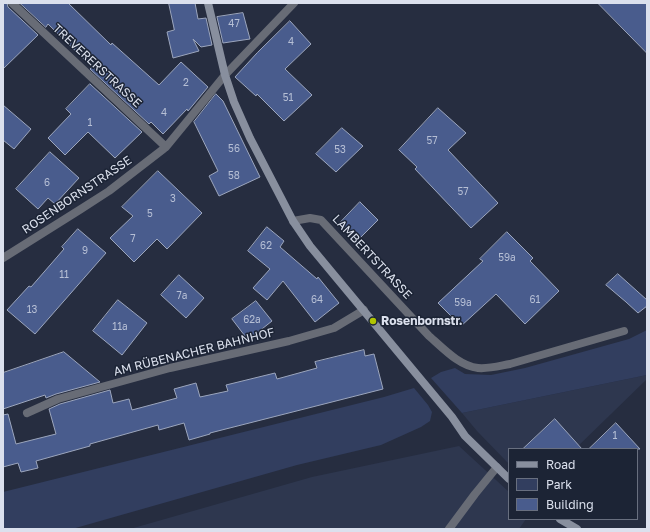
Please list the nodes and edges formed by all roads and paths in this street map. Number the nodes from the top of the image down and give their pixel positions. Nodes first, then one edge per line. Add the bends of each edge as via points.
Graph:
1 (12, 3) edge
2 (208, 3) edge
3 (294, 3) edge
4 (225, 75) junction
5 (166, 147) junction
6 (293, 222) junction
7 (3, 258) edge
8 (364, 310) junction
9 (624, 331) dead end
10 (27, 412) dead end
11 (497, 467) junction
12 (508, 478) edge
13 (562, 520) edge
14 (449, 529) edge
15 (577, 529) edge

1 - 5 street, TREVERERSTRASSE
2 - 4 main road
3 - 4 street, ROSENBORNSTRASSE
4 - 5 street, ROSENBORNSTRASSE
4 - 6 main road via 250,138
5 - 7 street, ROSENBORNSTRASSE via 109,191
6 - 8 main road
6 - 9 street, LAMBERTSTRASSE via 310,218 321,220 429,336 462,363 478,368 495,367
8 - 10 street, AM RÜBENACHER BAHNHOF via 334,328 170,368 58,399
8 - 11 main road via 465,436
11 - 12 main road
11 - 14 street
13 - 15 main road

